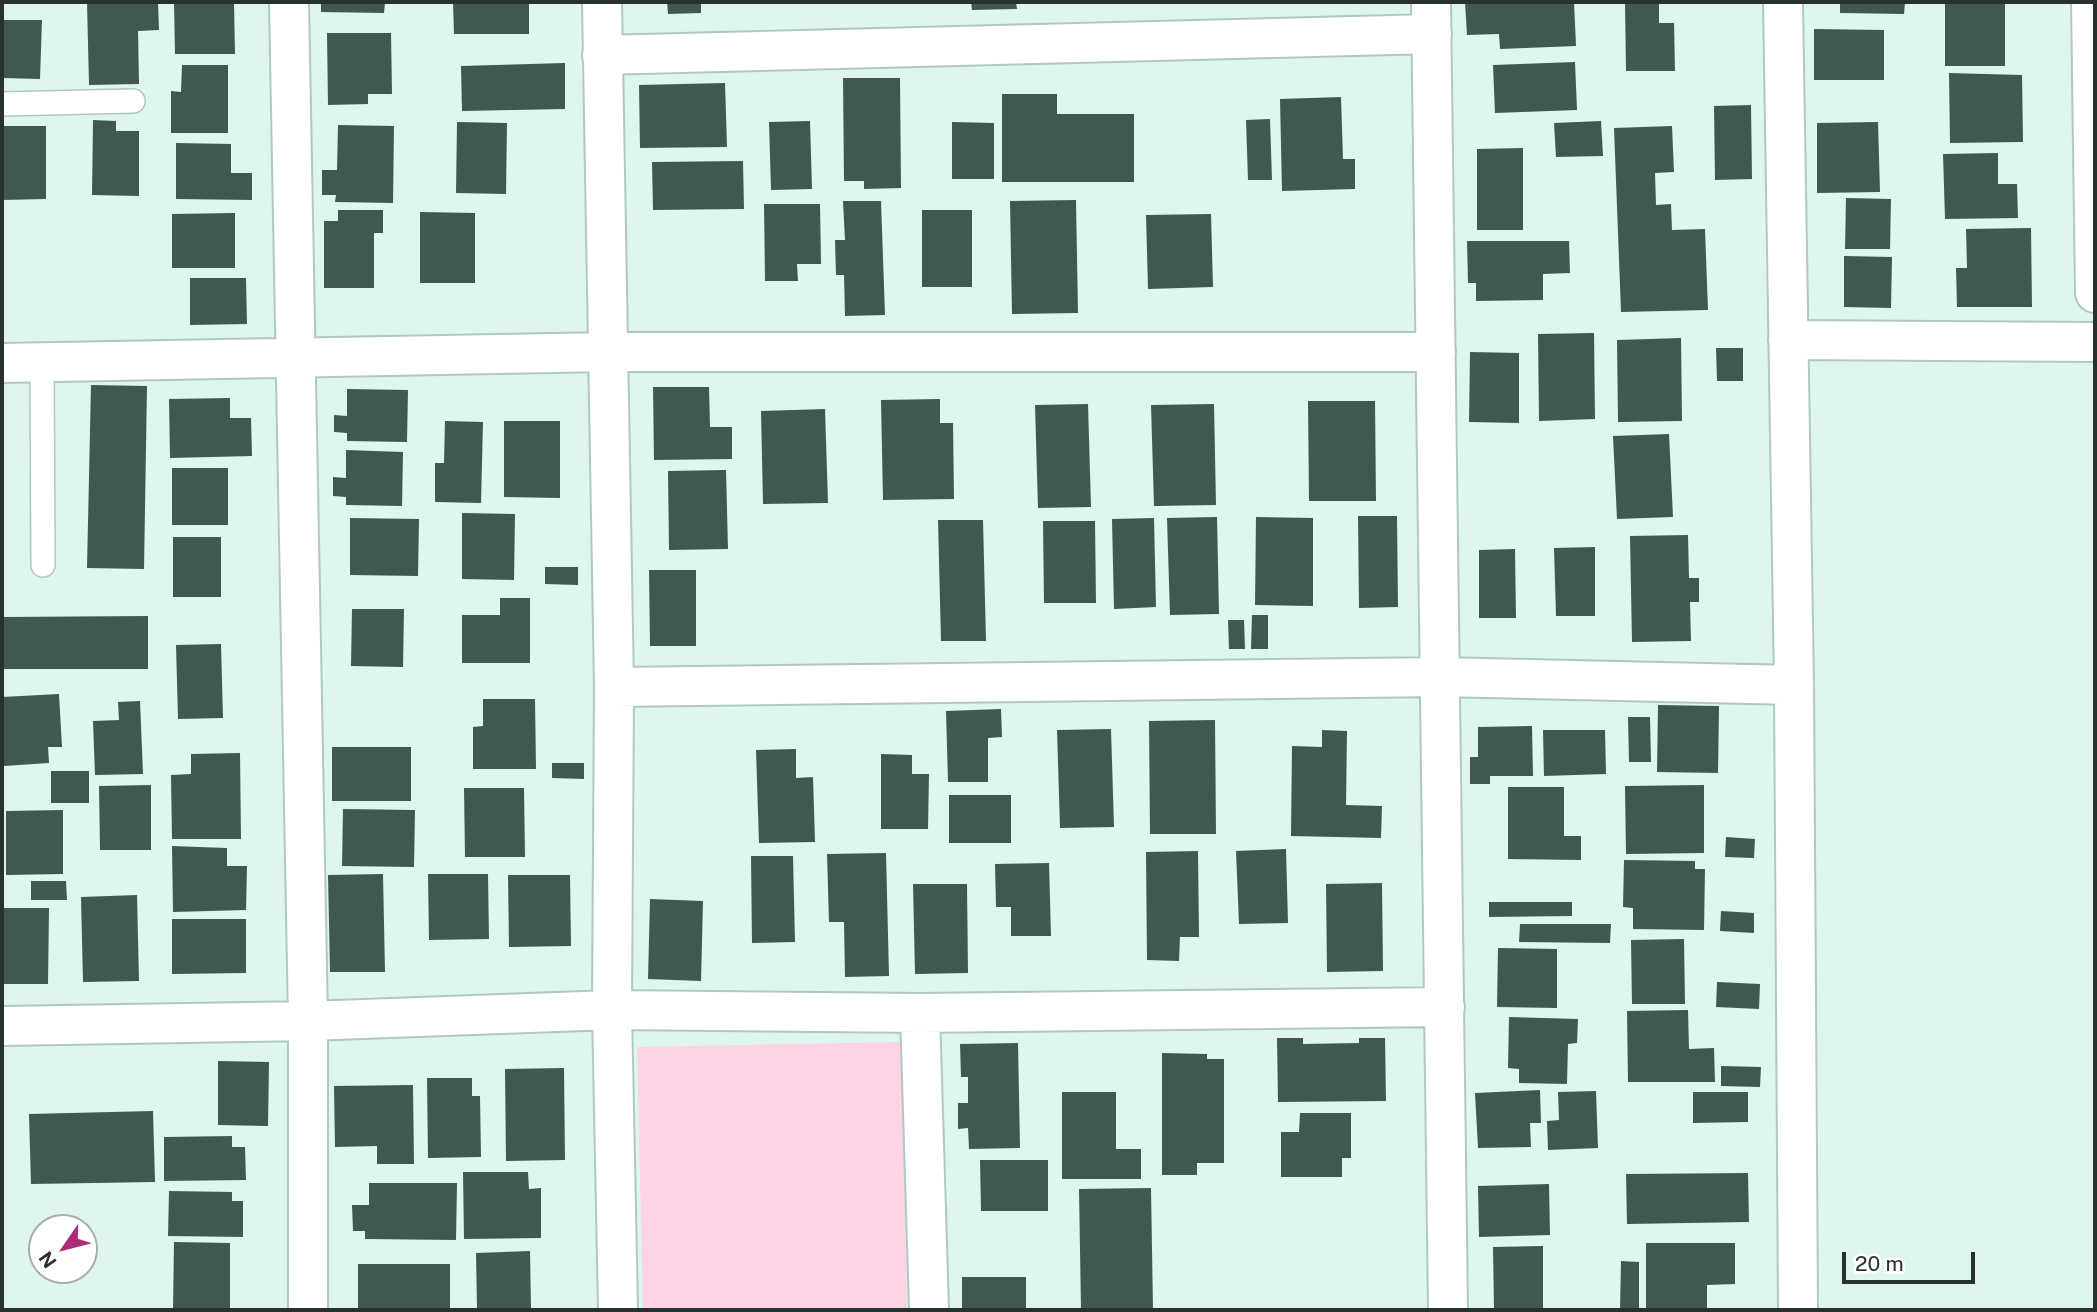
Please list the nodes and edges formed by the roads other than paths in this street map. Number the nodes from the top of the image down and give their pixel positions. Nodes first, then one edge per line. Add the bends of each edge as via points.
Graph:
1 (289, 2) edge
2 (603, 2) edge
3 (1783, 2) edge
4 (2091, 2) edge
5 (1432, 18) edge
6 (602, 55) junction
7 (133, 101) dead end
8 (2, 104) edge
9 (2095, 293) edge
10 (1788, 340) junction
11 (2095, 342) edge
12 (608, 352) junction
13 (1436, 352) junction
14 (295, 359) junction
15 (42, 362) junction
16 (2, 363) edge
17 (43, 565) dead end
18 (1440, 677) junction
19 (1794, 685) junction
20 (614, 687) junction
21 (1445, 1007) junction
22 (612, 1010) junction
23 (920, 1013) junction
24 (308, 1021) junction
25 (2, 1026) edge
26 (308, 1310) edge
27 (618, 1310) edge
28 (929, 1310) edge
29 (1448, 1310) edge
30 (1798, 1310) edge

1 - 14 street
2 - 6 street
3 - 10 street
4 - 9 street
5 - 6 street
5 - 13 street
6 - 12 street
7 - 8 lane
10 - 11 street
10 - 19 street
12 - 13 street
12 - 14 street
12 - 20 street
13 - 18 street
14 - 15 street
14 - 24 street
15 - 16 street
15 - 17 lane
18 - 19 street
18 - 20 street
18 - 21 street
19 - 30 street
20 - 22 street
21 - 23 street
21 - 29 street
22 - 23 street
22 - 24 street
22 - 27 street
23 - 28 street
24 - 25 street
24 - 26 street

